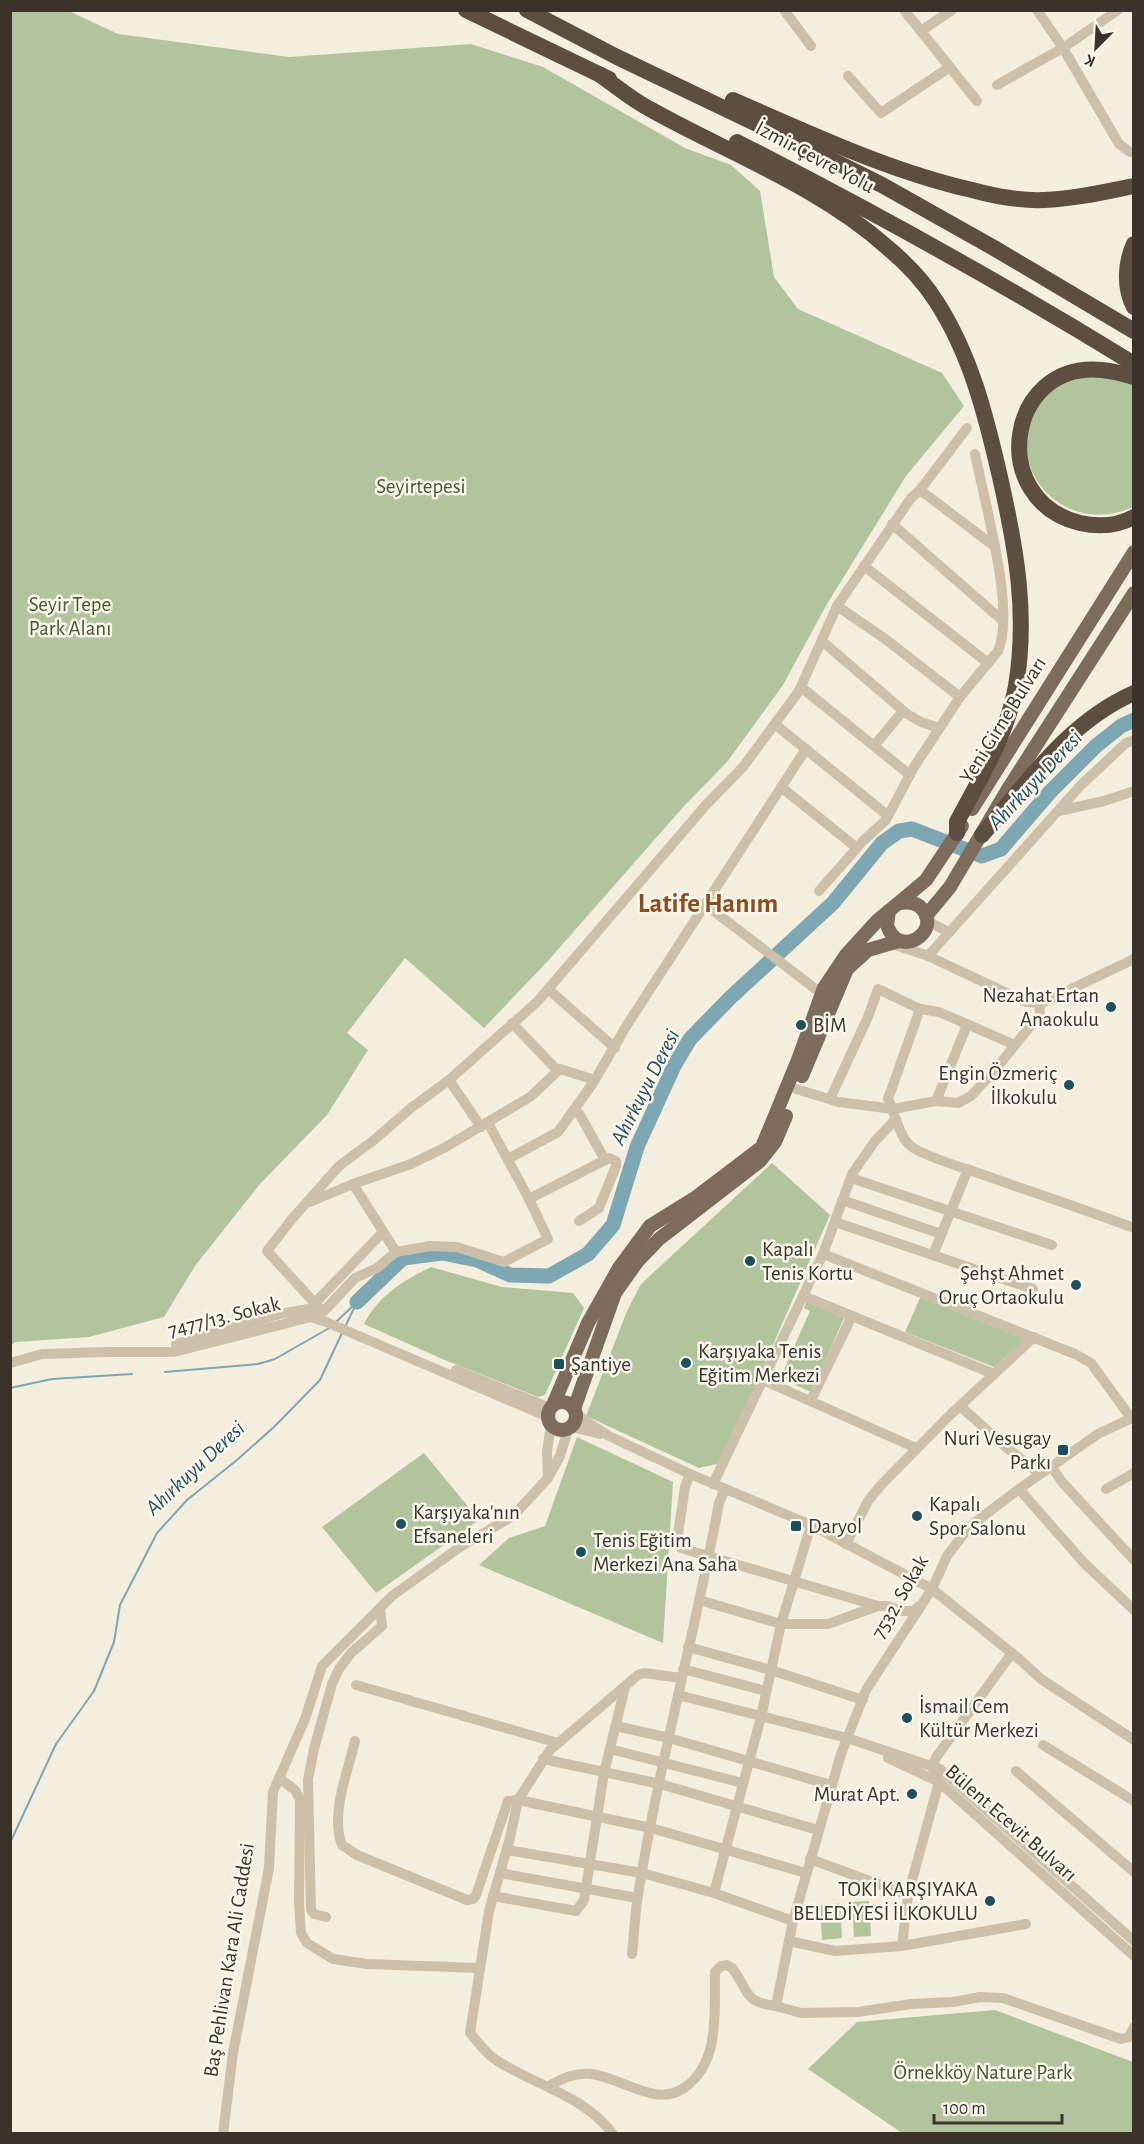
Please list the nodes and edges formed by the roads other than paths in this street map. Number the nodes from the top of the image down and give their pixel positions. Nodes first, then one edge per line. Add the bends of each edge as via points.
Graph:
1 (466, 10) edge
2 (784, 10) edge
3 (904, 10) edge
4 (952, 10) edge
5 (1037, 10) edge
6 (1118, 10) edge
7 (529, 12) edge
8 (921, 32) junction
9 (811, 46) dead end
10 (1063, 48) junction
11 (950, 67) junction
12 (600, 75) junction
13 (848, 75) dead end
14 (997, 85) dead end
15 (977, 101) dead end
16 (1132, 152) edge
17 (1134, 186) edge
18 (1134, 244) edge
19 (1134, 307) edge
20 (1134, 332) edge
21 (1134, 364) edge
22 (1134, 377) edge
23 (967, 428) dead end
24 (975, 454) dead end
25 (920, 490) junction
26 (1134, 517) edge
27 (892, 524) junction
28 (994, 546) junction
29 (1134, 552) edge
30 (864, 566) junction
31 (1134, 593) edge
32 (837, 606) junction
33 (1003, 621) junction
34 (822, 641) junction
35 (988, 663) junction
36 (801, 687) junction
37 (1134, 693) edge
38 (960, 697) junction
39 (903, 711) junction
40 (776, 725) junction
41 (939, 728) junction
42 (1134, 740) edge
43 (874, 746) junction
44 (806, 749) junction
45 (910, 775) junction
46 (781, 788) junction
47 (1134, 791) edge
48 (1059, 811) junction
49 (887, 815) junction
50 (957, 833) junction
51 (979, 840) junction
52 (857, 848) junction
53 (819, 891) dead end
54 (706, 905) junction
55 (895, 907) junction
56 (926, 919) junction
57 (949, 932) junction
58 (900, 944) junction
59 (928, 956) junction
60 (1134, 959) edge
61 (548, 989) junction
62 (822, 994) junction
63 (1039, 1002) junction
64 (920, 1009) junction
65 (512, 1023) junction
66 (968, 1025) junction
67 (1015, 1046) junction
68 (615, 1048) junction
69 (557, 1070) junction
70 (449, 1080) junction
71 (595, 1080) junction
72 (796, 1089) junction
73 (830, 1099) junction
74 (936, 1101) junction
75 (575, 1110) junction
76 (894, 1114) junction
77 (485, 1125) junction
78 (508, 1159) junction
79 (605, 1160) junction
80 (968, 1169) junction
81 (851, 1178) junction
82 (353, 1184) junction
83 (529, 1199) junction
84 (842, 1200) junction
85 (305, 1204) junction
86 (950, 1212) junction
87 (579, 1221) dead end
88 (835, 1222) junction
89 (1134, 1228) edge
90 (383, 1232) junction
91 (941, 1234) junction
92 (1052, 1245) dead end
93 (396, 1252) junction
94 (823, 1254) junction
95 (933, 1255) junction
96 (1033, 1289) dead end
97 (803, 1296) junction
98 (314, 1304) junction
99 (852, 1316) junction
100 (326, 1317) junction
101 (1034, 1337) junction
102 (10, 1363) edge
103 (994, 1374) junction
104 (763, 1380) junction
105 (811, 1400) junction
106 (960, 1406) junction
107 (550, 1414) junction
108 (1132, 1418) edge
109 (573, 1420) junction
110 (916, 1448) junction
111 (1051, 1466) junction
112 (1134, 1473) edge
113 (690, 1474) junction
114 (1040, 1474) junction
115 (548, 1478) junction
116 (713, 1484) junction
117 (724, 1489) junction
118 (1019, 1489) junction
119 (1106, 1489) dead end
120 (811, 1525) junction
121 (846, 1544) junction
122 (707, 1557) junction
123 (1134, 1560) edge
124 (795, 1581) junction
125 (932, 1589) junction
126 (699, 1600) junction
127 (878, 1606) junction
128 (380, 1608) junction
129 (1134, 1610) edge
130 (781, 1624) junction
131 (688, 1647) junction
132 (1012, 1653) junction
133 (771, 1670) junction
134 (682, 1674) junction
135 (356, 1685) dead end
136 (625, 1687) junction
137 (766, 1691) junction
138 (678, 1695) junction
139 (863, 1700) junction
140 (761, 1717) junction
141 (616, 1726) junction
142 (669, 1738) junction
143 (847, 1738) junction
144 (1134, 1740) edge
145 (355, 1741) dead end
146 (558, 1743) junction
147 (1043, 1744) dead end
148 (610, 1749) junction
149 (543, 1759) junction
150 (749, 1760) junction
151 (664, 1761) junction
152 (932, 1766) junction
153 (1016, 1771) dead end
154 (604, 1773) junction
155 (279, 1778) junction
156 (939, 1782) junction
157 (743, 1783) junction
158 (660, 1784) junction
159 (831, 1785) junction
160 (518, 1800) junction
161 (1134, 1801) edge
162 (738, 1805) junction
163 (597, 1817) junction
164 (651, 1828) junction
165 (818, 1830) junction
166 (507, 1850) junction
167 (726, 1850) junction
168 (810, 1859) junction
169 (589, 1866) junction
170 (1134, 1872) edge
171 (642, 1873) junction
172 (806, 1873) junction
173 (500, 1874) junction
174 (585, 1889) junction
175 (714, 1893) junction
176 (908, 1895) junction
177 (493, 1896) junction
178 (637, 1898) junction
179 (326, 1917) dead end
180 (793, 1921) junction
181 (1026, 1924) dead end
182 (789, 1941) junction
183 (1134, 1941) edge
184 (902, 1946) junction
185 (632, 1954) dead end
186 (1134, 1956) edge
187 (479, 1968) junction
188 (776, 2006) junction
189 (1134, 2026) edge
190 (549, 2086) junction
191 (223, 2133) edge
192 (614, 2133) edge

1 - 12 highway, İzmir Çevre Yolu
2 - 9 street
3 - 8 street
4 - 8 street
5 - 10 street
6 - 10 street
7 - 17 highway via 840,147 934,182 994,196 1042,201
7 - 20 highway, İzmir Çevre Yolu via 882,185
8 - 11 street
10 - 14 street
10 - 16 street via 1119,144
11 - 13 street via 881,113
11 - 15 street
12 - 21 highway, İzmir Çevre Yolu via 844,197
12 - 50 highway via 645,107 815,196 859,224 913,273 936,300 953,331 973,374 993,444 1020,580 1022,611 1016,688 1007,721 996,750 957,822
18 - 19 highway via 1126,274
22 - 26 highway via 1102,370 1070,374 1054,381 1028,408 1018,438 1029,484 1051,510 1071,521 1090,525 1111,525
23 - 25 street
24 - 28 street
25 - 27 street
25 - 28 street
27 - 30 street
27 - 33 street
28 - 33 street
29 - 50 main road, Yeni Girne Bulvarı
30 - 32 street
30 - 35 street
31 - 51 main road, Yeni Girne Bulvarı
32 - 34 street
32 - 38 street
33 - 35 street via 1001,644
34 - 36 street
34 - 39 street
35 - 38 street
36 - 40 street
36 - 43 street
37 - 51 highway via 1082,725 1055,749
38 - 41 street
39 - 41 street
39 - 43 street
40 - 44 street
40 - 61 street
41 - 45 street
42 - 48 street via 1081,785
43 - 45 street
44 - 46 street
44 - 49 street
45 - 49 street
46 - 52 street
46 - 54 street
47 - 48 street
48 - 57 street
49 - 52 street
50 - 55 main road, Yeni Girne Bulvarı via 929,875
51 - 56 main road, Yeni Girne Bulvarı
52 - 53 street
54 - 62 street
54 - 68 street
55 - 56 main road via 913,903 923,910
55 - 58 main road via 887,925
55 - 62 main road via 846,955
56 - 57 street
56 - 58 main road via 920,938
57 - 59 street
58 - 59 street
58 - 72 main road, Baş Pehlivan Kara Ali Caddesi via 868,950 847,969
59 - 63 street via 1026,1002
60 - 63 street
61 - 65 street
61 - 68 street
62 - 107 main road via 762,1147 695,1198 650,1226 619,1268 588,1323
63 - 67 street via 1040,1014
64 - 66 street via 939,1012
64 - 73 street via 878,989
64 - 76 street via 888,1099
65 - 69 street
65 - 70 street
66 - 67 street
66 - 74 street
67 - 74 street via 971,1096 958,1103
68 - 71 street
69 - 71 street via 563,1068
69 - 77 street via 530,1097
70 - 77 street
70 - 85 street via 339,1166
71 - 75 street
72 - 73 street
72 - 109 main road, Baş Pehlivan Kara Ali Caddesi via 775,1142 760,1161 659,1239 615,1293
73 - 76 street
74 - 76 street
75 - 78 street via 558,1132
75 - 79 street
76 - 80 street via 914,1148
76 - 81 street
77 - 78 street
77 - 82 street via 411,1164
78 - 83 street
79 - 83 street
79 - 87 street via 611,1158 617,1164 603,1202
80 - 86 street
80 - 89 street
81 - 84 street
81 - 86 street
82 - 85 street
82 - 90 street
83 - 93 street via 548,1239 504,1262 457,1247 430,1246
84 - 88 street
84 - 91 street
85 - 98 street via 267,1251
86 - 91 street
86 - 92 street
88 - 94 street
88 - 95 street
90 - 93 street
90 - 98 street
91 - 95 street
93 - 100 street via 377,1268 355,1278
94 - 97 street
94 - 101 street
95 - 96 street
97 - 99 street
97 - 104 street
98 - 100 street
99 - 103 street
99 - 105 street
100 - 102 street, 7477/13. Sokak via 292,1321 174,1352 42,1354
100 - 107 street, 7477/13. Sokak
101 - 103 street
101 - 108 street via 1091,1363
103 - 106 street
104 - 105 street
104 - 116 street
105 - 110 street
106 - 110 street
106 - 114 street
107 - 109 main road via 558,1430
107 - 109 main road via 566,1403
107 - 115 street
108 - 111 street, 7532. Sokak via 1098,1434
109 - 113 street
109 - 115 street, Baş Pehlivan Kara Ali Caddesi
110 - 121 street via 868,1501
111 - 114 street, 7532. Sokak
111 - 123 street
112 - 119 street
113 - 116 street
113 - 122 street via 678,1543 681,1548
114 - 118 street, 7532. Sokak
115 - 128 street, Baş Pehlivan Kara Ali Caddesi via 513,1516 460,1547
116 - 117 street
117 - 120 street
117 - 122 street
118 - 125 street, 7532. Sokak via 969,1527 946,1556
118 - 129 street via 1084,1563
120 - 121 street
120 - 124 street
121 - 125 street
122 - 124 street
122 - 126 street
124 - 127 street
124 - 130 street
125 - 127 street via 913,1611
125 - 132 street
125 - 139 street, 7532. Sokak
126 - 130 street
126 - 131 street
127 - 130 street via 828,1624
128 - 155 street, Baş Pehlivan Kara Ali Caddesi via 322,1666 305,1719
128 - 179 street via 382,1626 345,1660 332,1684 309,1770 311,1910
130 - 133 street
131 - 133 street
131 - 134 street
132 - 144 street via 1041,1679
132 - 152 street
133 - 137 street
133 - 139 street
134 - 136 street via 644,1673
134 - 137 street
134 - 138 street
135 - 146 street
136 - 141 street
136 - 146 street
137 - 140 street
138 - 140 street
138 - 142 street
139 - 143 street, 7532. Sokak
140 - 143 street
140 - 150 street
141 - 142 street
141 - 148 street
142 - 150 street
142 - 151 street
143 - 152 street, Bülent Ecevit Bulvarı
143 - 156 street, Bülent Ecevit Bulvarı
143 - 159 street, 7532. Sokak
145 - 160 street via 338,1812 342,1845 357,1855 467,1900 476,1895 508,1801
146 - 149 street
147 - 161 street
148 - 151 street
148 - 154 street
149 - 154 street
149 - 160 street
150 - 157 street
150 - 159 street
151 - 157 street
151 - 158 street
152 - 156 street
152 - 183 street, Bülent Ecevit Bulvarı
153 - 170 street
154 - 158 street
154 - 163 street
155 - 187 street via 295,1790 300,1800 299,1904 301,1933 307,1943 333,1959 367,1964
155 - 191 street, Baş Pehlivan Kara Ali Caddesi via 273,1792 269,1868 233,2053
156 - 176 street
156 - 186 street, Bülent Ecevit Bulvarı
157 - 162 street
158 - 162 street
158 - 164 street
159 - 165 street, 7532. Sokak
160 - 163 street
160 - 166 street
162 - 165 street
162 - 167 street
163 - 164 street
163 - 169 street
164 - 167 street
164 - 171 street
165 - 168 street, 7532. Sokak
166 - 169 street
166 - 173 street
167 - 172 street
167 - 175 street
168 - 172 street, 7532. Sokak
168 - 176 street
169 - 171 street
169 - 174 street
171 - 175 street
171 - 178 street
172 - 180 street, 7532. Sokak
173 - 174 street
173 - 177 street
174 - 177 street via 584,1900 576,1911
174 - 178 street
175 - 180 street
176 - 184 street
177 - 187 street
178 - 185 street
180 - 182 street, 7532. Sokak
181 - 184 street
182 - 184 street via 836,1951
182 - 188 street, 7532. Sokak
187 - 190 street via 470,2033 494,2060
188 - 189 street via 801,2013 858,2012 1003,1998 1121,2039 1129,2037
188 - 190 street via 753,2001 732,1968 721,1966 716,1972 707,2061 684,2088 657,2095 587,2073
190 - 192 street via 590,2111

